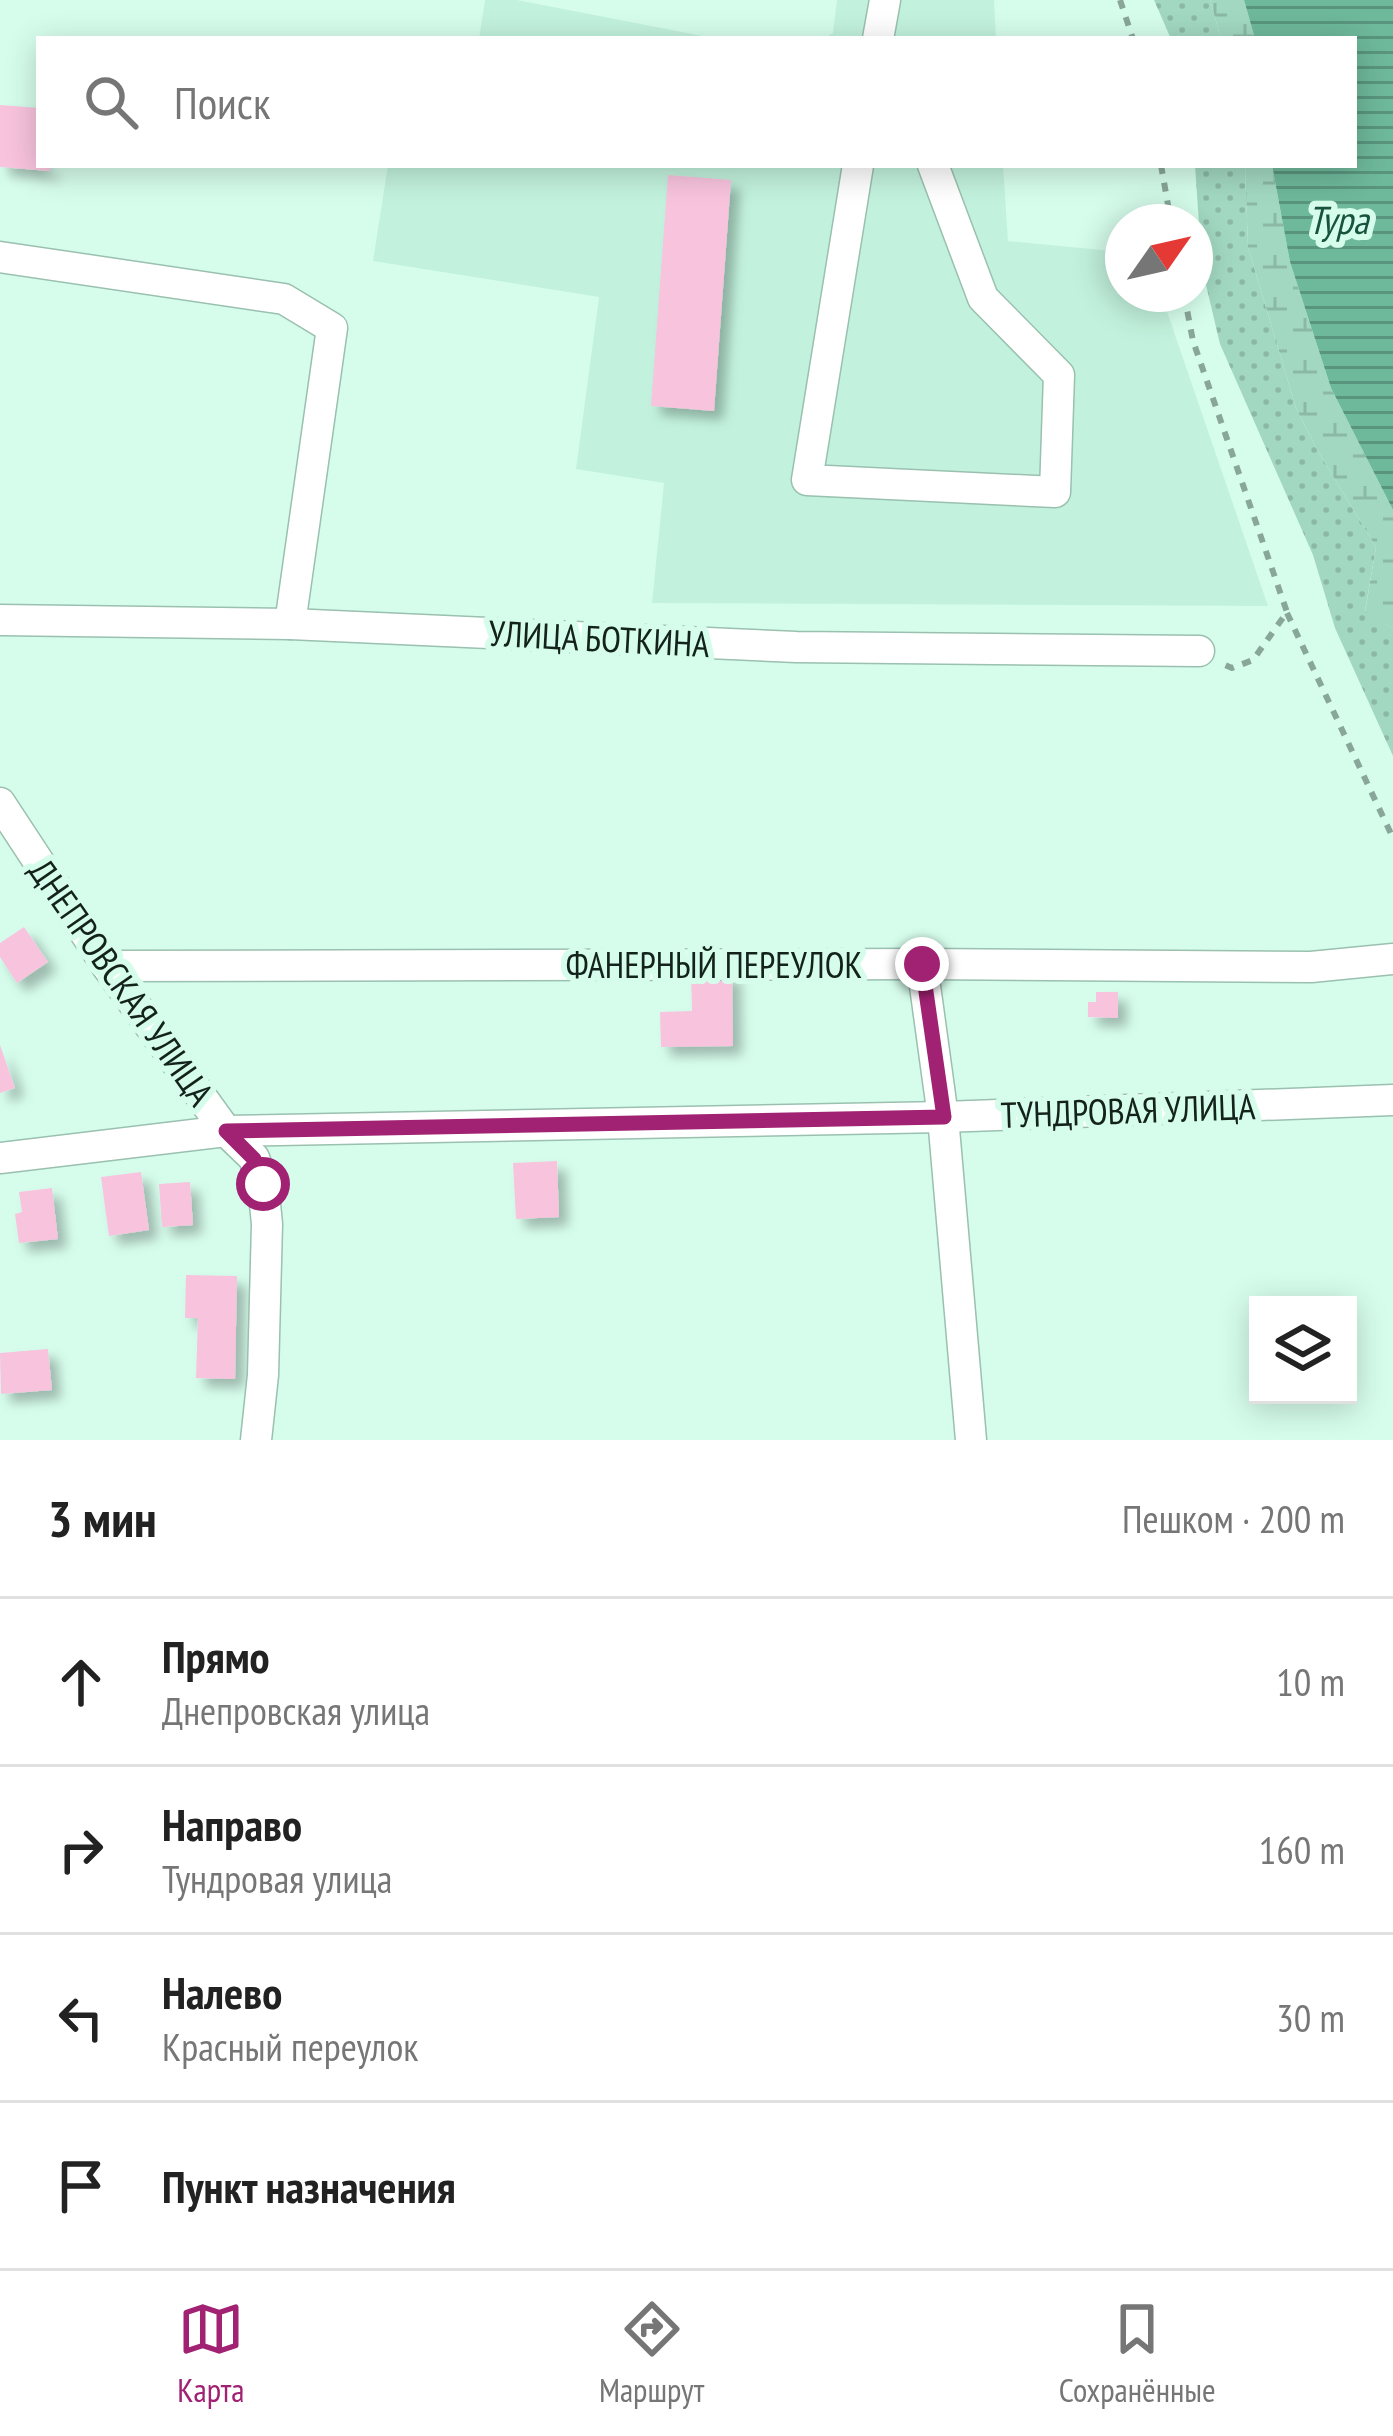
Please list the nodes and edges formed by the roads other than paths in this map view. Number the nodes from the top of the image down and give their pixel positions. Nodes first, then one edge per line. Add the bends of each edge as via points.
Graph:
1 (858, 168) edge
2 (935, 168) edge
3 (0, 257) edge
4 (0, 620) edge
5 (290, 624) junction
6 (1199, 651) road end
7 (0, 803) edge
8 (1393, 959) edge
9 (922, 964) junction
10 (107, 966) junction
11 (1393, 1100) edge
12 (944, 1117) junction
13 (226, 1131) junction
14 (0, 1158) edge
15 (256, 1440) edge
16 (971, 1440) edge

1 - 2 street via 807,480 1055,493 1058,376 983,298
3 - 5 street via 284,299 332,328
4 - 5 street, УЛИЦА БОТКИНА
5 - 6 street, УЛИЦА БОТКИНА via 796,647
7 - 10 street, ДНЕПРОВСКАЯ УЛИЦА
8 - 9 street, ФАНЕРНЫЙ ПЕРЕУЛОК via 1311,967
9 - 10 street, ФАНЕРНЫЙ ПЕРЕУЛОК
9 - 12 street
10 - 13 street, ДНЕПРОВСКАЯ УЛИЦА
11 - 12 street, ТУНДРОВАЯ УЛИЦА
12 - 13 street, ТУНДРОВАЯ УЛИЦА
12 - 16 street
13 - 14 street, ТУНДРОВАЯ УЛИЦА
13 - 15 street, ДНЕПРОВСКАЯ УЛИЦА via 254,1159 267,1223

